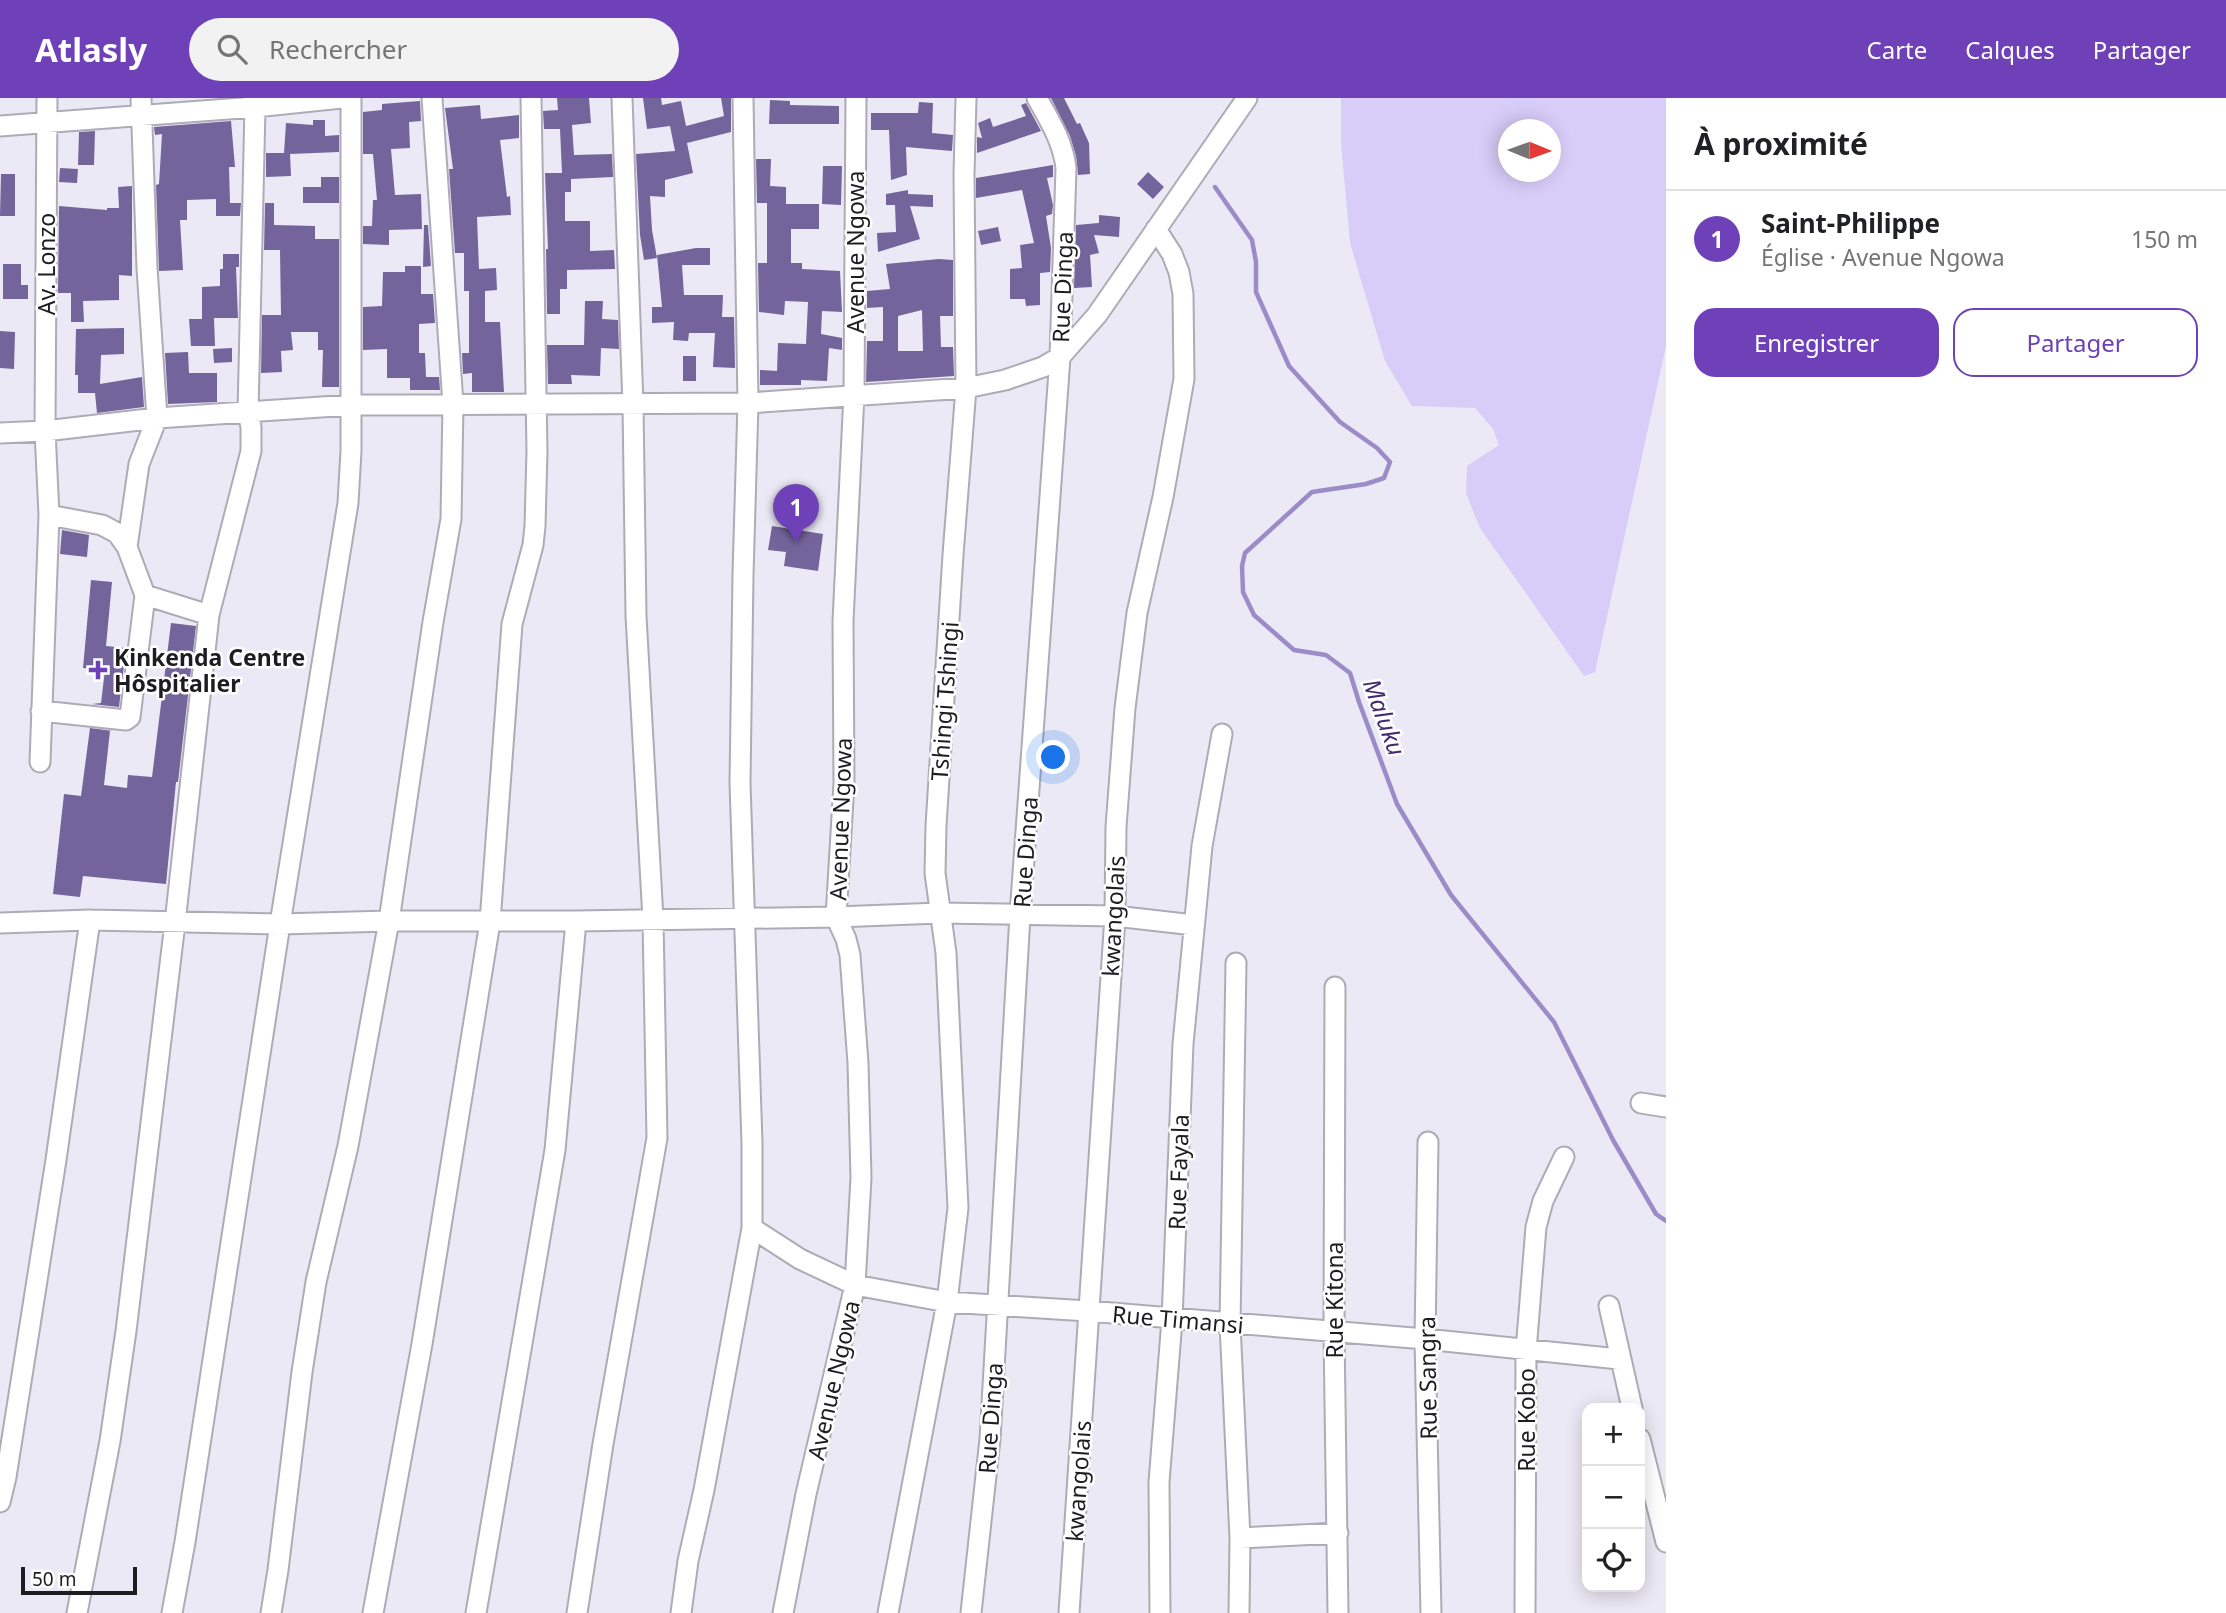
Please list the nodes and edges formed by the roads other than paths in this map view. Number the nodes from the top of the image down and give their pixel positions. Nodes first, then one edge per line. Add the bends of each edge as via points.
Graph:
1 (47, 98) edge
2 (342, 98) edge
3 (351, 98) edge
4 (432, 98) edge
5 (531, 98) edge
6 (622, 98) edge
7 (743, 98) edge
8 (856, 98) edge
9 (966, 98) edge
10 (1037, 98) edge
11 (1247, 98) edge
12 (254, 103) edge
13 (142, 106) edge
14 (46, 122) junction
15 (0, 126) edge
16 (1156, 229) junction
17 (1060, 357) junction
18 (966, 388) junction
19 (854, 394) junction
20 (748, 403) junction
21 (453, 404) junction
22 (351, 405) junction
23 (535, 405) junction
24 (633, 405) junction
25 (248, 413) junction
26 (157, 418) junction
27 (45, 431) junction
28 (0, 433) edge
29 (49, 514) junction
30 (127, 547) junction
31 (145, 595) junction
32 (209, 615) junction
33 (41, 711) junction
34 (1222, 734) dead end
35 (40, 762) dead end
36 (940, 913) junction
37 (1020, 915) junction
38 (1115, 916) junction
39 (836, 917) junction
40 (746, 918) junction
41 (653, 919) junction
42 (90, 920) junction
43 (389, 921) junction
44 (490, 922) junction
45 (576, 922) junction
46 (0, 923) edge
47 (175, 923) junction
48 (279, 924) junction
49 (1194, 925) junction
50 (1236, 963) dead end
51 (1335, 987) dead end
52 (1642, 1102) dead end
53 (1666, 1107) edge
54 (1428, 1142) dead end
55 (1564, 1157) dead end
56 (752, 1228) junction
57 (855, 1286) junction
58 (947, 1302) junction
59 (997, 1304) junction
60 (1609, 1306) dead end
61 (1088, 1311) junction
62 (1172, 1320) junction
63 (1230, 1324) junction
64 (1334, 1332) junction
65 (1425, 1339) junction
66 (1526, 1351) junction
67 (1619, 1359) junction
68 (1631, 1403) edge
69 (1645, 1459) edge
70 (0, 1502) edge
71 (1338, 1533) junction
72 (1240, 1538) junction
73 (1666, 1542) edge
74 (77, 1613) edge
75 (172, 1613) edge
76 (271, 1613) edge
77 (373, 1613) edge
78 (476, 1613) edge
79 (577, 1613) edge
80 (681, 1613) edge
81 (783, 1613) edge
82 (888, 1613) edge
83 (971, 1613) edge
84 (1069, 1613) edge
85 (1160, 1613) edge
86 (1239, 1613) edge
87 (1338, 1613) edge
88 (1431, 1613) edge
89 (1525, 1613) edge

1 - 14 street, Av. Lonzo
2 - 12 street
3 - 22 street
4 - 21 street
5 - 23 street
6 - 24 street
7 - 20 street
8 - 19 street, Avenue Ngowa
9 - 18 street, Tshingi Tshingi
10 - 17 street, Rue Dinga via 1065,155
11 - 16 street
12 - 13 street
12 - 25 street
13 - 14 street
13 - 26 street
14 - 15 street
14 - 27 street, Av. Lonzo
16 - 17 street via 1097,315
16 - 38 street, kwangolais via 1179,272 1184,379 1137,613 1116,827
17 - 18 street via 1020,376
17 - 37 street, Rue Dinga
18 - 19 street
18 - 36 street, Tshingi Tshingi via 936,827 935,883
19 - 20 street
19 - 39 street, Avenue Ngowa
20 - 24 street
20 - 40 street via 740,783
21 - 22 street
21 - 23 street
21 - 43 street via 450,519
22 - 25 street
22 - 48 street via 348,503
23 - 24 street
23 - 44 street via 535,526 512,624
24 - 41 street via 636,616
25 - 26 street
25 - 32 street via 251,450
26 - 27 street
26 - 30 street via 139,464
27 - 28 street
27 - 29 street, Av. Lonzo
29 - 30 street via 102,525 117,533
29 - 33 street, Av. Lonzo
30 - 31 street
31 - 32 street
31 - 33 street via 130,717
32 - 47 street
33 - 35 street, Av. Lonzo
34 - 49 street, Rue Fayala via 1203,835
36 - 37 street
36 - 39 street
36 - 58 street, Tshingi Tshingi via 946,953 958,1208
37 - 38 street
37 - 59 street, Rue Dinga
38 - 49 street
38 - 61 street, kwangolais
39 - 40 street
39 - 57 street, Avenue Ngowa via 850,955 858,1063 861,1178
40 - 41 street
40 - 56 street
41 - 45 street
41 - 79 street via 657,1138
42 - 46 street
42 - 47 street
42 - 70 street
43 - 44 street
43 - 48 street
43 - 76 street via 348,1146 316,1282
44 - 45 street
44 - 77 street
45 - 78 street via 555,1150
47 - 48 street
47 - 74 street via 110,1441
48 - 75 street
49 - 62 street, Rue Fayala via 1183,1044
50 - 63 street
51 - 64 street, Rue Kitona
52 - 53 street
54 - 65 street, Rue Sangra
55 - 66 street, Rue Kobo via 1536,1227
56 - 57 street, Rue Timansi
56 - 80 street
57 - 58 street, Rue Timansi
57 - 81 street, Avenue Ngowa
58 - 59 street, Rue Timansi
58 - 82 street, Tshingi Tshingi
59 - 61 street, Rue Timansi
59 - 83 street, Rue Dinga via 990,1439
60 - 67 street
61 - 62 street, Rue Timansi
61 - 84 street, kwangolais
62 - 63 street, Rue Timansi
62 - 85 street, Rue Fayala via 1159,1482
63 - 64 street, Rue Timansi
63 - 72 street
64 - 65 street, Rue Timansi
64 - 71 street, Rue Kitona
65 - 66 street, Rue Timansi
65 - 88 street, Rue Sangra
66 - 67 street, Rue Timansi
66 - 89 street, Rue Kobo
67 - 68 street
69 - 73 street
71 - 72 street
71 - 87 street, Rue Kitona
72 - 86 street

